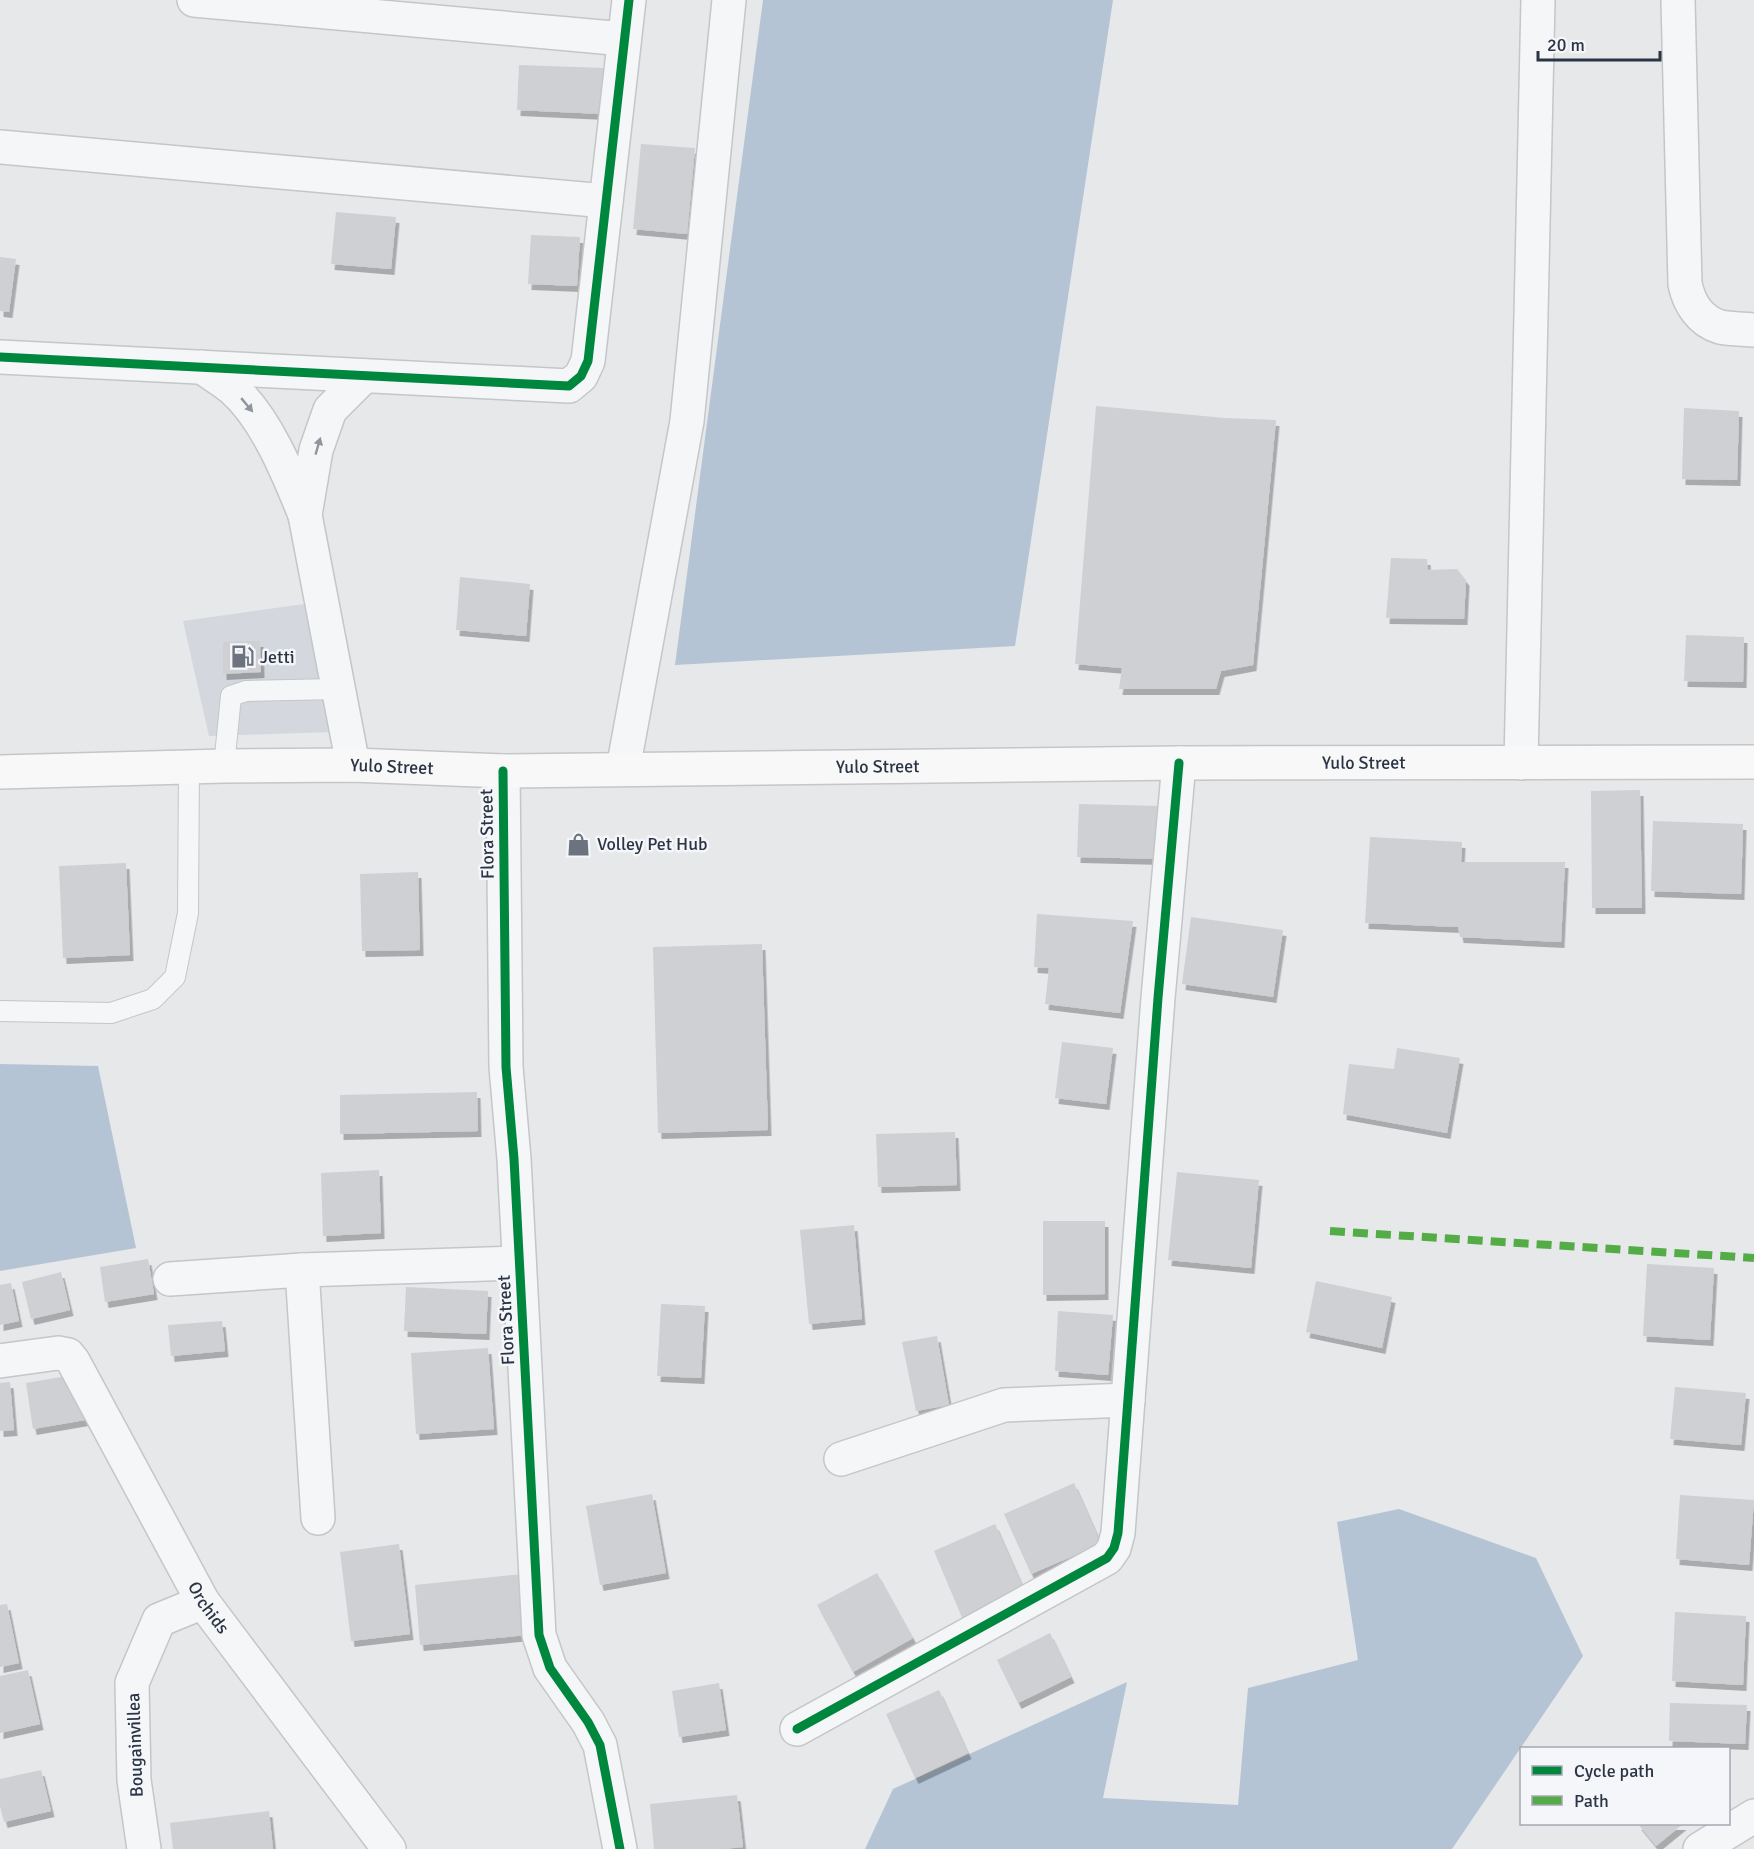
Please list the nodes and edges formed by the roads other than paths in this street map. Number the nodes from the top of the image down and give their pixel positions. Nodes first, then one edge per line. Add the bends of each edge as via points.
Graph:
1 (194, 0) edge
2 (629, 0) edge
3 (729, 0) edge
4 (1538, 0) edge
5 (1678, 0) edge
6 (624, 39) junction
7 (0, 147) edge
8 (606, 201) junction
9 (1754, 330) edge
10 (0, 357) edge
11 (202, 367) junction
12 (364, 376) junction
13 (305, 515) junction
14 (337, 689) junction
15 (1754, 762) edge
16 (1179, 763) junction
17 (1521, 763) junction
18 (224, 765) junction
19 (352, 765) junction
20 (189, 766) junction
21 (623, 769) junction
22 (503, 771) junction
23 (0, 772) edge
24 (0, 1011) edge
25 (519, 1263) junction
26 (302, 1270) junction
27 (170, 1279) dead end
28 (0, 1361) edge
29 (1128, 1400) junction
30 (841, 1458) dead end
31 (318, 1518) dead end
32 (203, 1602) junction
33 (797, 1729) dead end
34 (1754, 1816) edge
35 (144, 1849) edge
36 (389, 1849) edge
37 (620, 1849) edge
38 (1700, 1849) edge

1 - 6 street
2 - 6 street
3 - 21 street via 687,421
4 - 17 street
5 - 9 street via 1688,298 1695,310 1720,327
6 - 8 street
7 - 8 street
8 - 12 street via 588,361 581,376 568,386
10 - 11 street
11 - 12 street
11 -> 13 street via 234,390 253,412 282,459
13 -> 12 street via 316,450 330,410
13 - 14 street
14 - 18 lane via 246,691 231,696
14 - 19 street
15 - 17 main road, Yulo Street
16 - 17 main road, Yulo Street
16 - 21 main road, Yulo Street
16 - 29 street
18 - 19 main road, Yulo Street
18 - 20 main road, Yulo Street
19 - 22 main road, Yulo Street
20 - 23 main road, Yulo Street
20 - 24 lane via 188,913 175,977 153,999 111,1013
21 - 22 main road, Yulo Street
22 - 25 street, Flora Street via 506,1067
25 - 26 street
25 - 37 street, Flora Street via 539,1635 550,1668 600,1745
26 - 27 street
26 - 31 street
28 - 32 street, Orchids via 68,1355
29 - 30 street via 1004,1405
29 - 33 street via 1118,1533 1107,1558
32 - 35 street, Bougainvillea via 159,1620 132,1683 134,1780
32 - 36 street, Orchids
34 - 38 street

